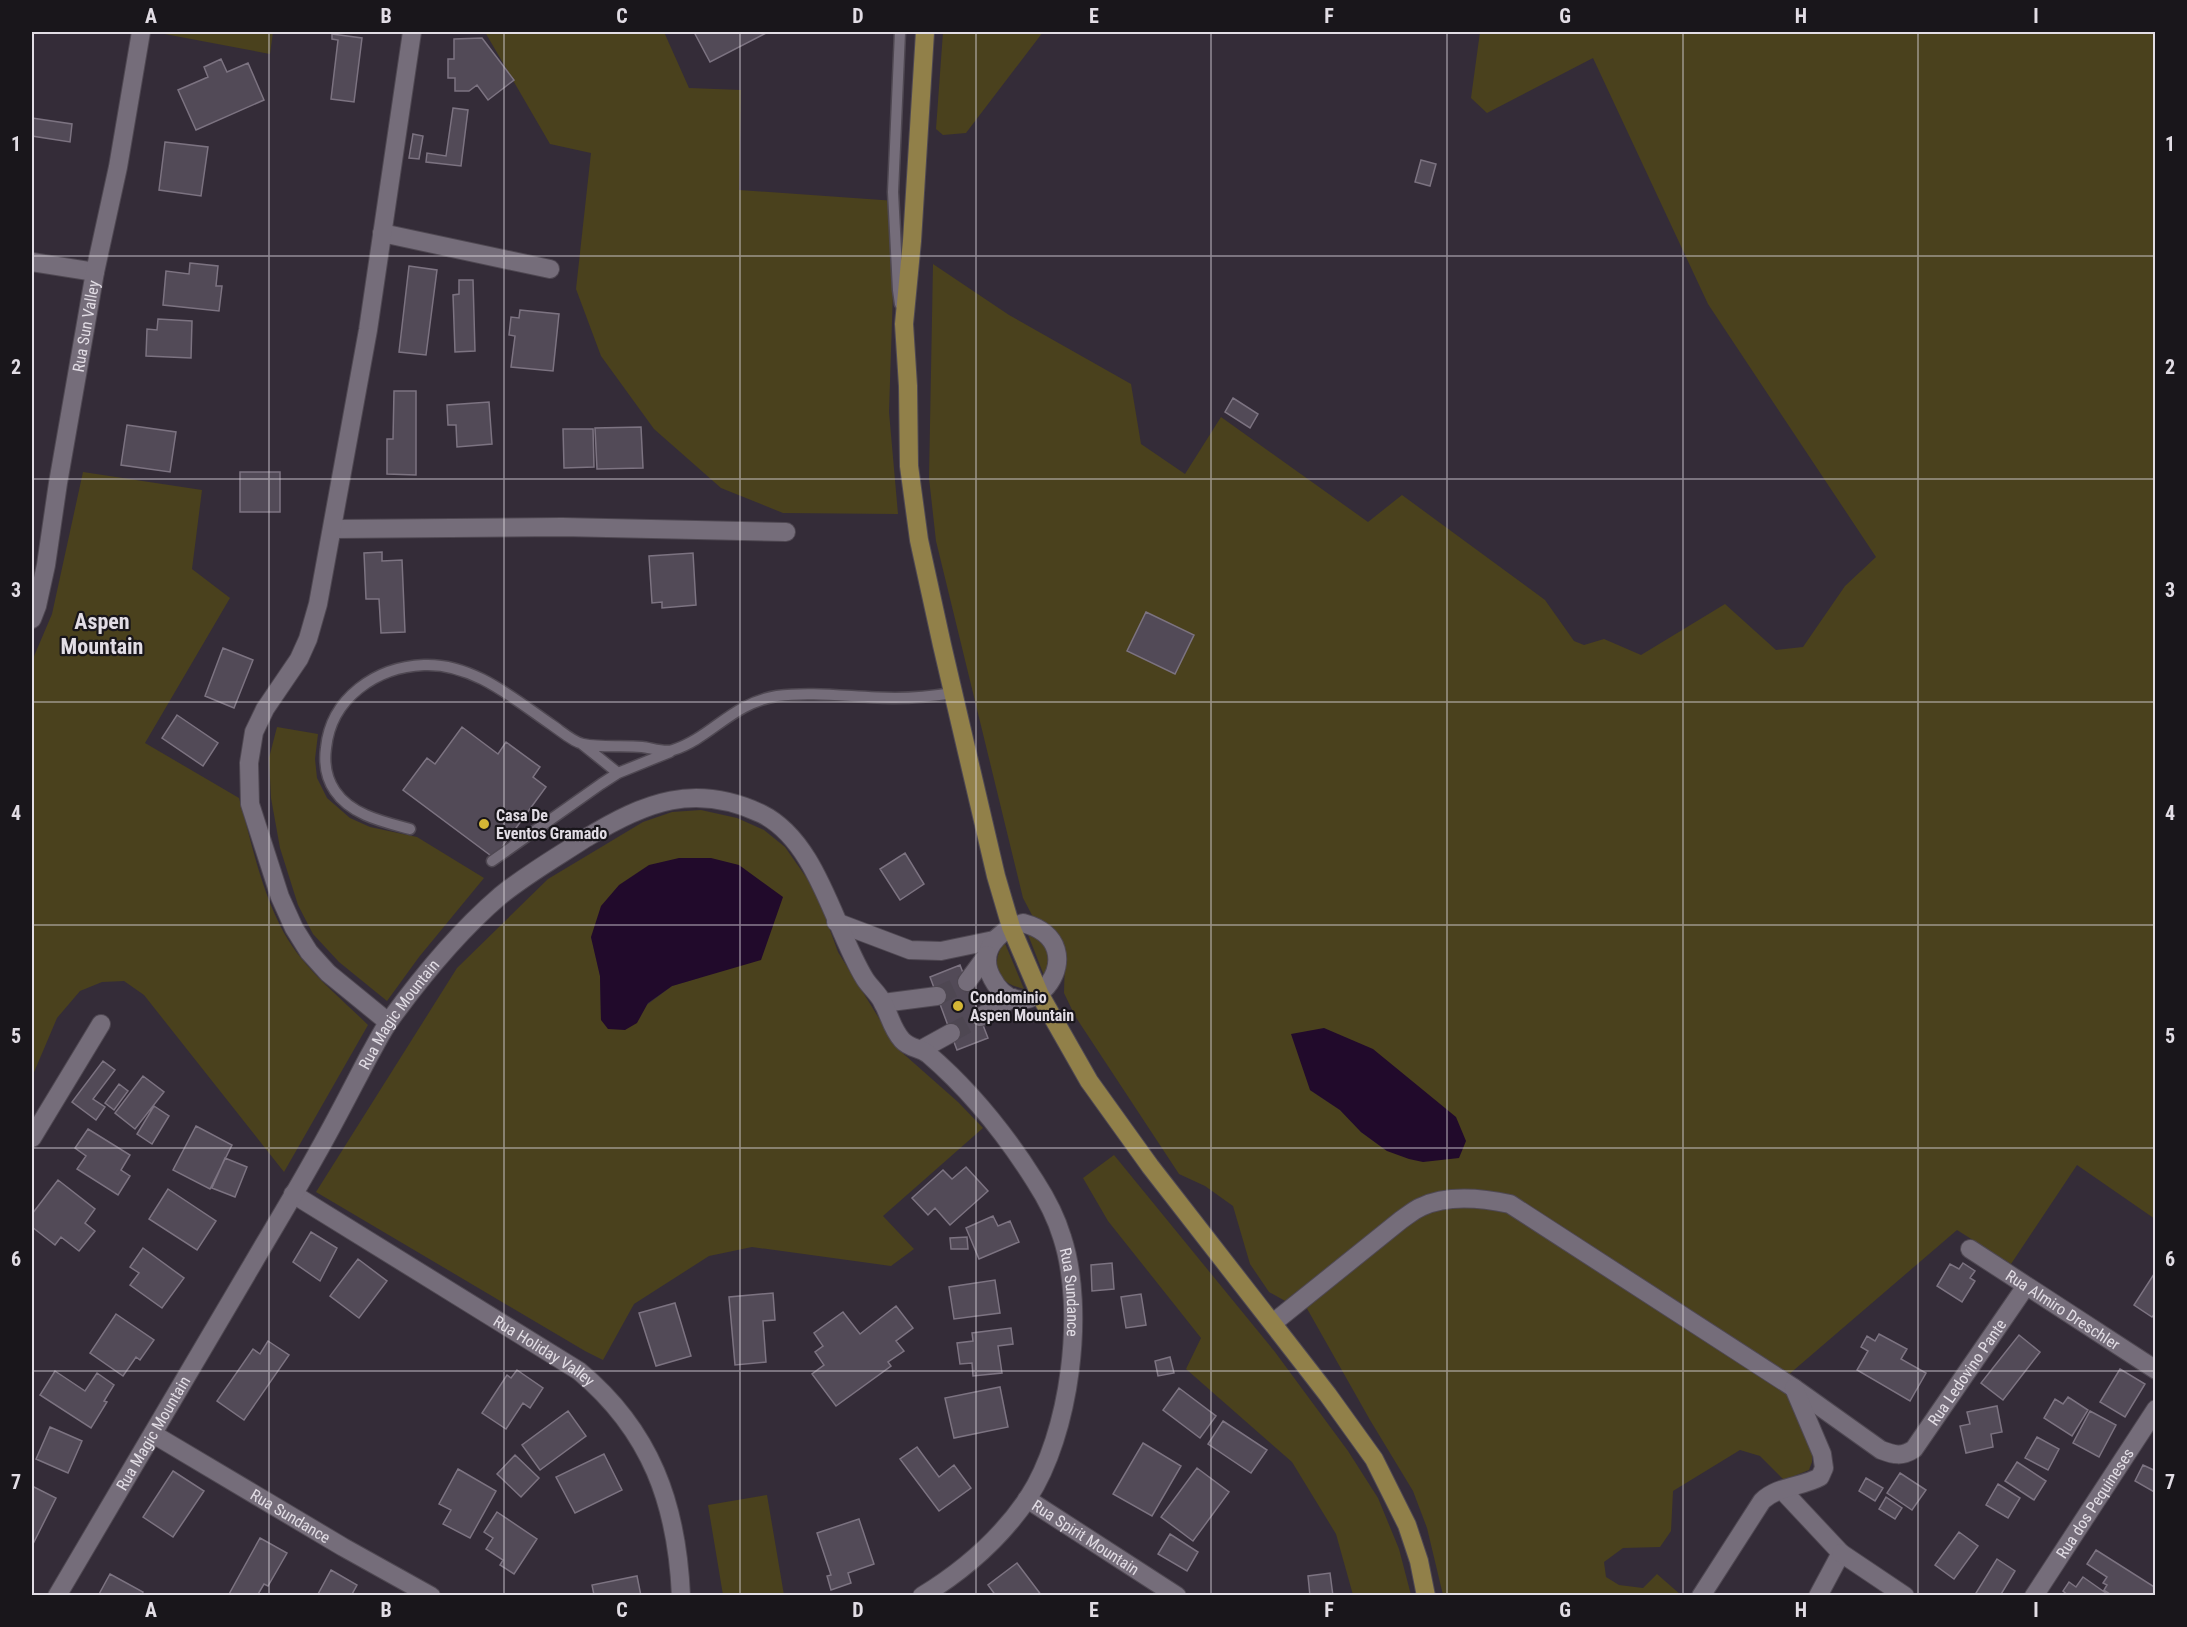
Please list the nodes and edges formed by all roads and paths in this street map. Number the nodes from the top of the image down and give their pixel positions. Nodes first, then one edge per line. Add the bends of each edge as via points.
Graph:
1 (141, 32) edge
2 (412, 32) edge
3 (900, 32) edge
4 (925, 32) edge
5 (382, 233) junction
6 (32, 262) edge
7 (550, 269) dead end
8 (96, 272) junction
9 (904, 324) junction
10 (333, 529) junction
11 (786, 532) dead end
12 (32, 619) edge
13 (953, 693) junction
14 (581, 744) junction
15 (670, 752) junction
16 (618, 774) junction
17 (410, 829) dead end
18 (492, 861) dead end
19 (836, 921) junction
20 (1011, 927) junction
21 (991, 948) junction
22 (967, 982) tunnel mouth
23 (1040, 995) junction
24 (937, 996) tunnel mouth
25 (1013, 998) junction
26 (883, 1003) junction
27 (980, 1017) tunnel mouth
28 (388, 1022) junction
29 (100, 1024) dead end
30 (951, 1033) tunnel mouth
31 (922, 1049) junction
32 (32, 1138) edge
33 (293, 1194) junction
34 (1970, 1249) dead end
35 (2026, 1286) junction
36 (1273, 1323) junction
37 (2156, 1370) edge
38 (1794, 1388) junction
39 (2156, 1409) edge
40 (153, 1434) junction
41 (1782, 1490) junction
42 (1027, 1499) junction
43 (1841, 1553) junction
44 (57, 1596) edge
45 (431, 1596) edge
46 (681, 1596) edge
47 (922, 1596) edge
48 (1177, 1596) edge
49 (1426, 1596) edge
50 (1701, 1596) edge
51 (1818, 1596) edge
52 (1905, 1596) edge
53 (2034, 1596) edge

1 - 8 street, Rua Sun Valley
2 - 5 street
3 - 9 lane via 893,192 898,290
4 - 9 main road
5 - 7 street
5 - 10 street
6 - 8 street
8 - 12 street, Rua Sun Valley via 46,565
9 - 13 main road via 912,496
10 - 11 street via 562,527
10 - 28 street via 308,639 254,732 249,763 250,804 280,897 309,952 328,973
13 - 15 lane via 895,698 778,696 753,702
13 - 20 main road
14 - 15 lane
14 - 16 lane
14 - 17 lane via 471,674 446,666 424,665 378,675 363,684 335,715 327,732 326,773 335,792 356,811
15 - 16 lane
16 - 18 lane
19 - 21 street via 910,950
19 - 26 street, Rua Magic Mountain via 863,976
19 - 28 street, Rua Magic Mountain via 802,851 764,815 697,797 668,801 618,818 502,895 435,962
20 - 21 street via 1002,931
20 - 23 main road
20 - 23 street via 1023,923 1036,927 1054,946 1055,973
21 - 22 street
21 - 25 street via 988,972 996,986
23 - 25 street
23 - 36 main road via 1089,1081
24 - 26 street
25 - 27 street
26 - 31 street, Rua Sundance via 898,1038 909,1047
28 - 33 street, Rua Magic Mountain
29 - 32 street
30 - 31 street
31 - 42 street, Rua Sundance via 997,1127 1037,1184 1063,1239 1073,1315 1068,1389 1059,1429
33 - 40 street, Rua Magic Mountain
33 - 46 street, Rua Holiday Valley via 579,1371 601,1389 641,1443 667,1498
34 - 35 street, Rua Almiro Dreschler
35 - 37 street, Rua Almiro Dreschler
35 - 38 street, Rua Ledovino Pante via 1914,1449 1905,1455 1881,1450
36 - 38 street via 1421,1206 1466,1198 1487,1199 1510,1204
36 - 49 main road via 1374,1459 1407,1526
38 - 41 street via 1822,1454 1824,1468 1820,1478
39 - 53 street, Rua dos Pequineses
40 - 44 street, Rua Magic Mountain
40 - 45 street, Rua Sundance
41 - 43 street
41 - 50 street via 1770,1493 1762,1501
42 - 47 street, Rua Sundance via 982,1552
42 - 48 street, Rua Spirit Mountain
43 - 51 street
43 - 52 street

